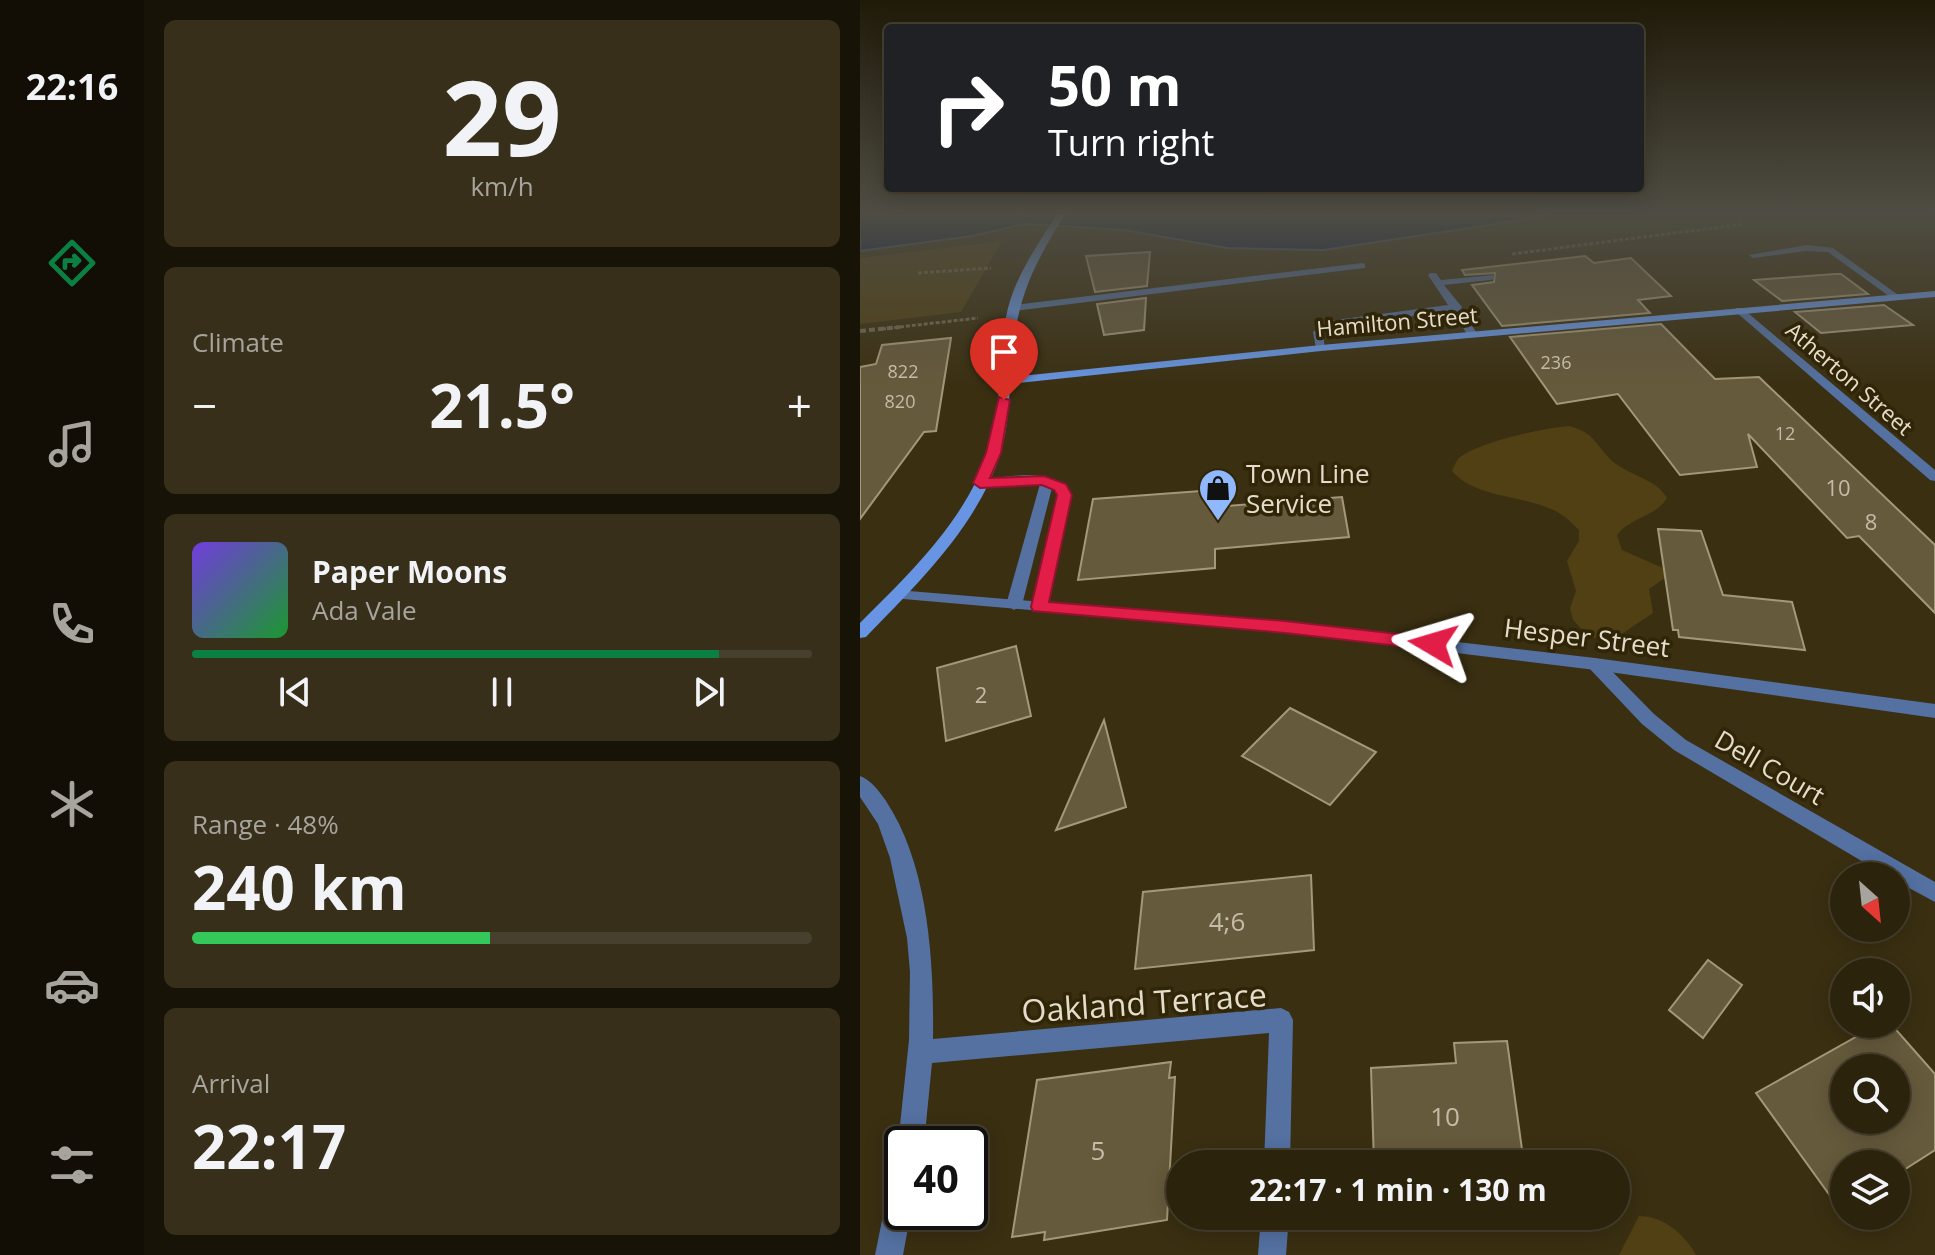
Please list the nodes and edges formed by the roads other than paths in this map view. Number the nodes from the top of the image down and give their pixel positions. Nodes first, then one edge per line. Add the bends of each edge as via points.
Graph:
1 (1028, 270) edge
2 (1334, 270) edge
3 (1857, 270) edge
4 (1490, 277) dead end
5 (1935, 294) edge
6 (1896, 297) junction
7 (1457, 307) junction
8 (1739, 310) junction
9 (1013, 311) junction
10 (1473, 335) junction
11 (1321, 348) junction
12 (1006, 381) junction
13 (1935, 477) edge
14 (1047, 481) junction
15 (980, 483) junction
16 (897, 595) junction
17 (1014, 605) junction
18 (1039, 607) junction
19 (860, 633) edge
20 (1595, 664) junction
21 (1935, 711) edge
22 (860, 784) edge
23 (1935, 893) edge
24 (922, 1052) junction
25 (913, 1126) edge
26 (1277, 1150) edge
27 (894, 1230) edge
28 (1274, 1230) edge
29 (889, 1255) edge
30 (1272, 1255) edge

1 - 9 main road
2 - 9 street
3 - 6 street
4 - 7 street via 1436,279
5 - 6 main road, Hamilton Street
6 - 8 main road, Hamilton Street
7 - 10 street
7 - 11 street via 1332,323 1318,332
8 - 10 main road, Hamilton Street
8 - 13 street, Atherton Street
9 - 12 main road
10 - 11 main road, Hamilton Street
11 - 12 main road, Hamilton Street
12 - 15 main road via 994,453
14 - 15 street
14 - 17 street
14 - 18 street via 1061,487 1064,499
15 - 16 main road via 939,546
16 - 17 street, Hesper Street
16 - 19 main road
17 - 18 street, Hesper Street
18 - 20 street, Hesper Street via 1285,627
20 - 21 street, Hesper Street
20 - 23 street, Dell Court via 1680,745
22 - 24 street via 890,824 911,894 922,958
24 - 25 street
24 - 26 street, Oakland Terrace via 1281,1020
27 - 29 street
28 - 30 street

